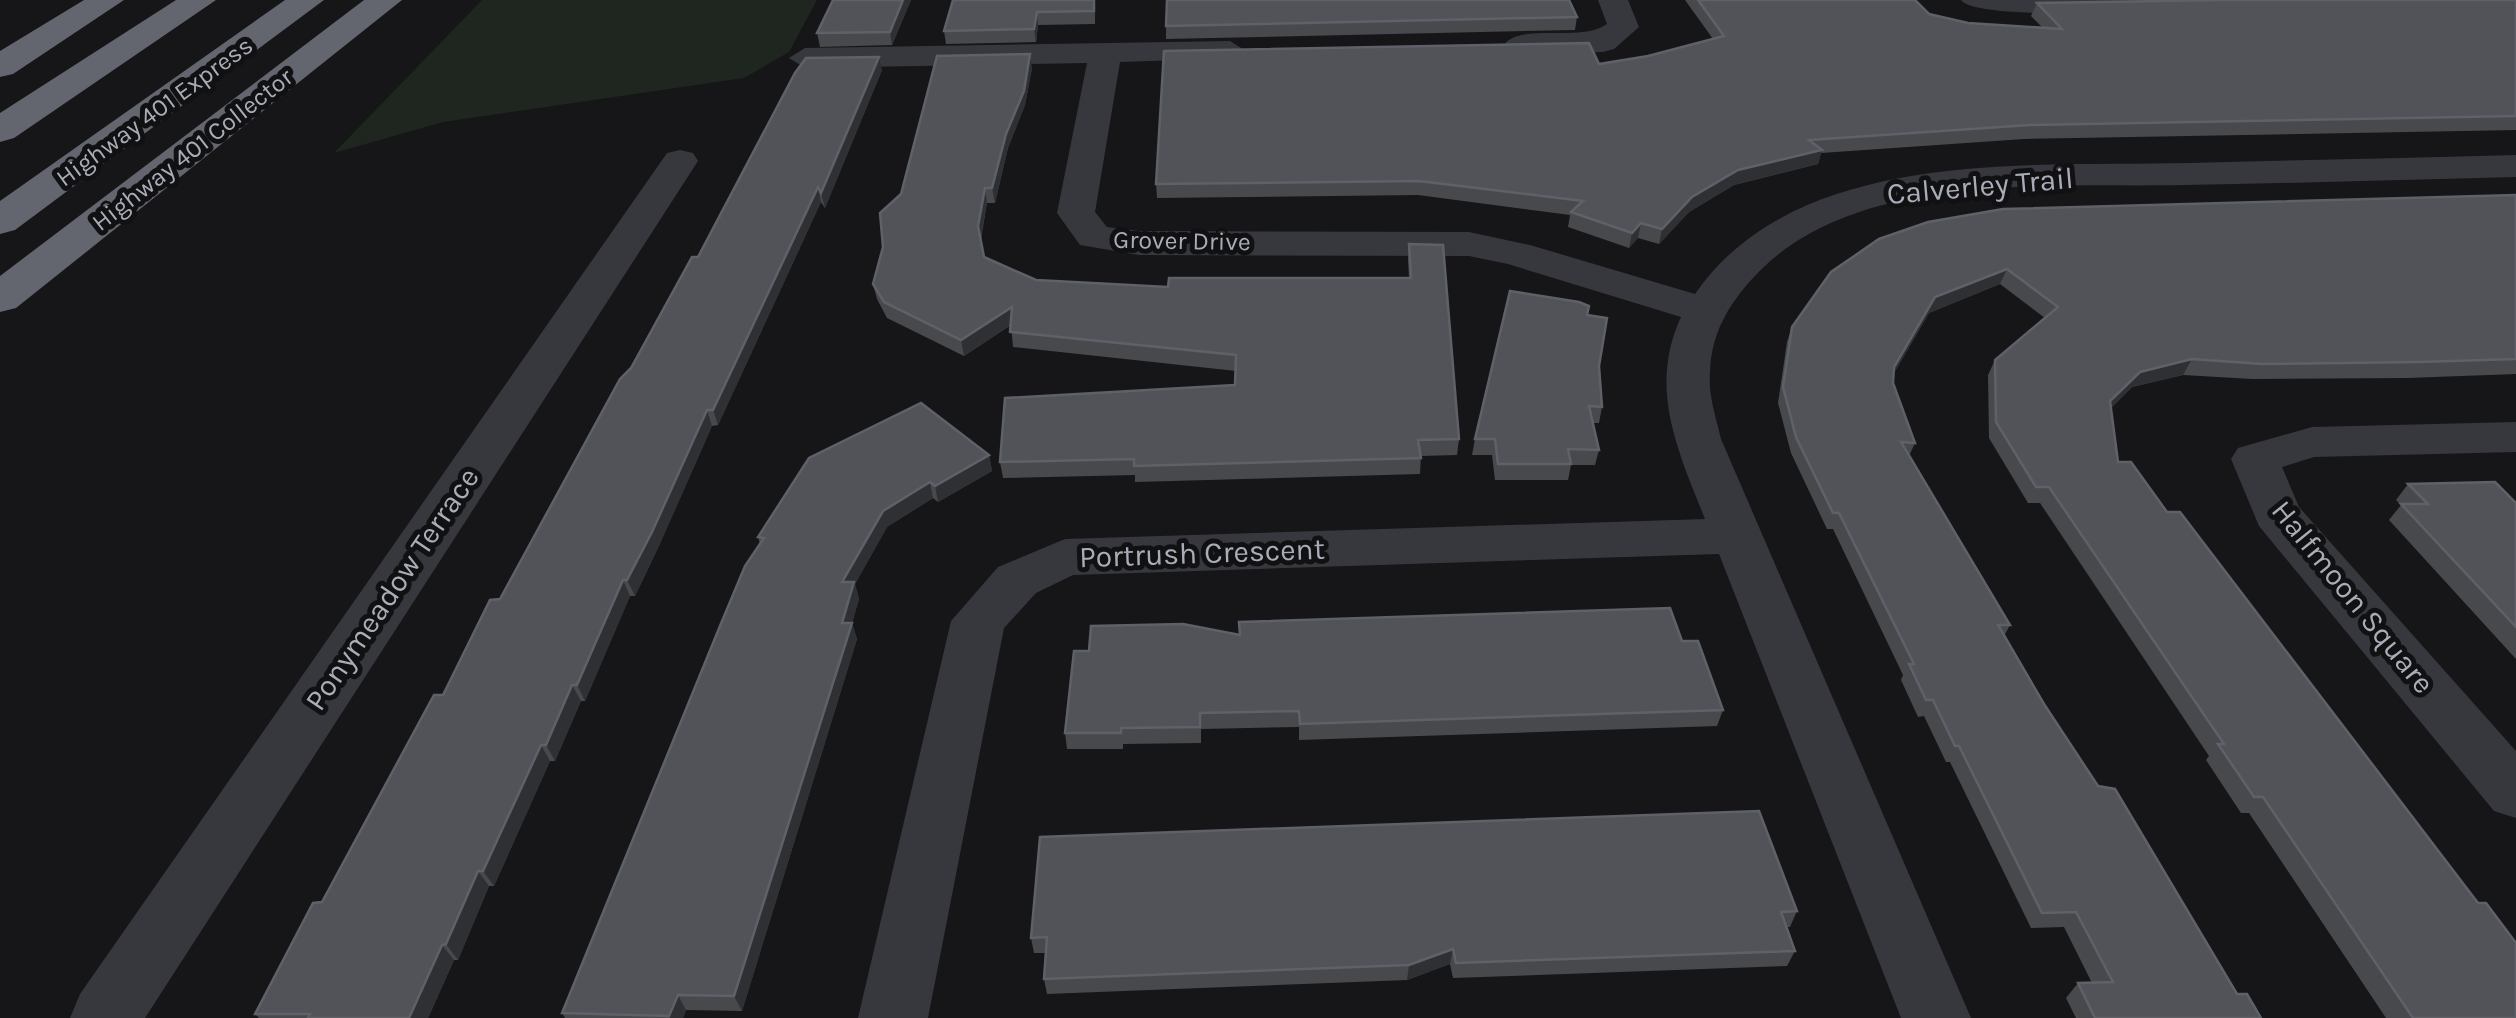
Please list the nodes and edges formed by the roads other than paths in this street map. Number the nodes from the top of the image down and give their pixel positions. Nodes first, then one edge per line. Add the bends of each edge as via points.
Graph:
1 (107, 0) edge
2 (199, 0) edge
3 (307, 0) edge
4 (384, 0) edge
5 (1612, 0) edge
6 (1976, 0) edge
7 (2238, 0) edge
8 (1484, 46) edge
9 (1264, 50) edge
10 (1105, 53) junction
11 (805, 58) edge
12 (0, 66) edge
13 (0, 130) edge
14 (680, 160) dead end
15 (2516, 166) edge
16 (0, 222) edge
17 (0, 298) edge
18 (1704, 311) junction
19 (2516, 436) edge
20 (1734, 536) junction
21 (2516, 793) edge
22 (105, 1018) edge
23 (893, 1018) edge
24 (1936, 1018) edge

1 - 12 highway
2 - 13 highway
3 - 16 highway, Highway 401 Express
4 - 17 highway, Highway 401 Collector
5 - 8 street via 1622,26 1604,42
6 - 7 street
9 - 10 street
10 - 11 street
10 - 18 street, Grover Drive via 1076,212 1094,237 1139,243 1469,244
14 - 22 street, Ponymeadow Terrace
15 - 18 street, Calverley Trail via 1997,180 1882,194 1796,223 1731,272
18 - 20 street, Calverley Trail via 1687,387 1697,439
19 - 21 street, Halfmoon Square via 2312,442 2254,460 2277,514
20 - 23 street, Portrush Crescent via 1065,557 1017,580 978,622
20 - 24 street, Calverley Trail

